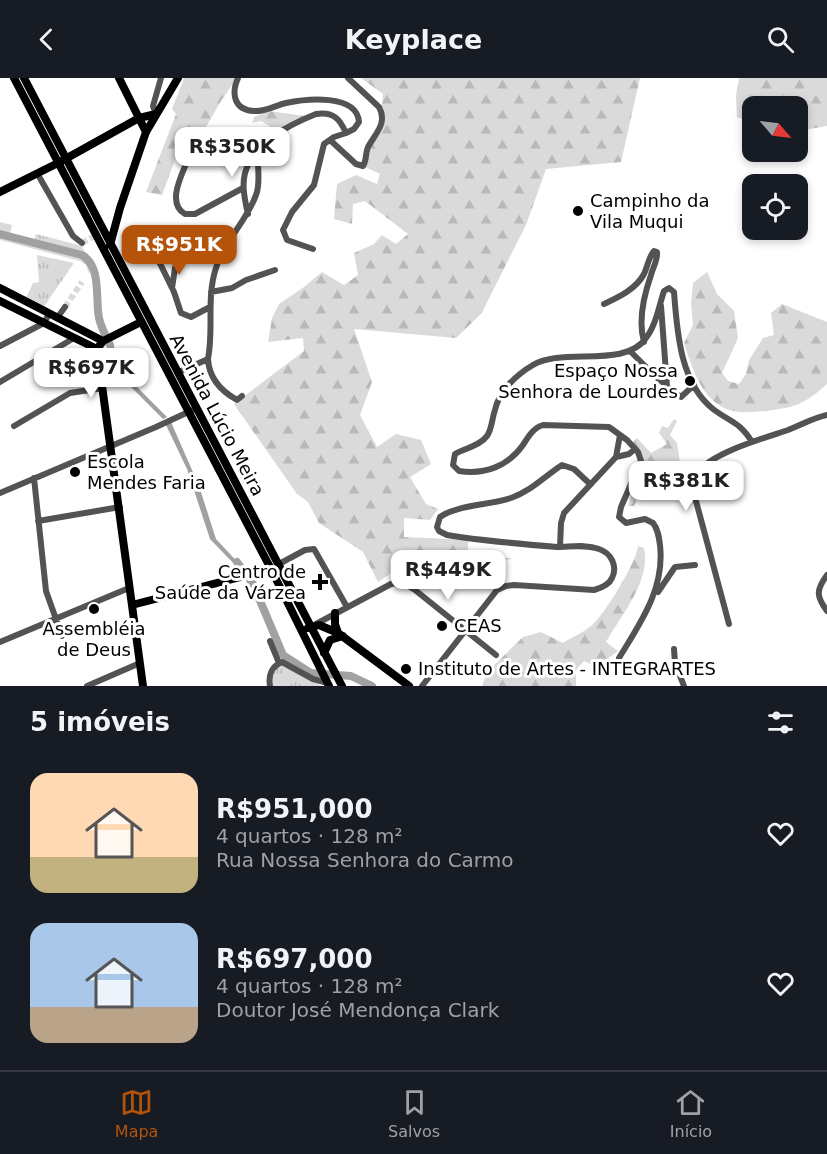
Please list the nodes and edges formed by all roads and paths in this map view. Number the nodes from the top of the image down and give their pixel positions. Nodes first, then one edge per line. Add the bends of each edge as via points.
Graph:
1 (14, 78) edge
2 (24, 78) edge
3 (119, 78) edge
4 (161, 78) edge
5 (178, 78) edge
6 (238, 78) edge
7 (348, 78) edge
8 (25, 89) junction
9 (157, 111) junction
10 (139, 118) junction
11 (146, 132) junction
12 (346, 133) junction
13 (330, 140) junction
14 (258, 154) junction
15 (67, 158) junction
16 (188, 159) dead end
17 (58, 163) junction
18 (37, 173) junction
19 (243, 188) junction
20 (0, 192) edge
21 (248, 214) junction
22 (146, 235) dead end
23 (82, 243) dead end
24 (110, 245) junction
25 (179, 249) dead end
26 (313, 249) dead end
27 (275, 270) dead end
28 (0, 288) edge
29 (172, 288) junction
30 (211, 292) junction
31 (11, 294) junction
32 (3, 302) edge
33 (660, 303) junction
34 (604, 304) dead end
35 (65, 307) tunnel mouth
36 (210, 307) junction
37 (53, 316) junction
38 (141, 322) junction
39 (44, 323) junction
40 (92, 337) junction
41 (74, 338) junction
42 (106, 339) junction
43 (644, 342) junction
44 (88, 345) junction
45 (0, 346) edge
46 (97, 350) junction
47 (630, 351) junction
48 (208, 359) junction
49 (179, 372) junction
50 (0, 382) edge
51 (694, 385) junction
52 (667, 386) junction
53 (103, 388) junction
54 (242, 396) dead end
55 (197, 408) junction
56 (189, 412) junction
57 (827, 415) edge
58 (14, 426) dead end
59 (620, 435) junction
60 (753, 442) junction
61 (111, 446) junction
62 (635, 449) junction
63 (616, 457) junction
64 (34, 478) junction
65 (590, 484) junction
66 (1, 491) edge
67 (120, 507) junction
68 (38, 521) junction
69 (560, 547) junction
70 (279, 564) junction
71 (695, 565) dead end
72 (271, 569) junction
73 (827, 574) edge
74 (129, 588) junction
75 (653, 600) junction
76 (132, 605) junction
77 (347, 607) junction
78 (827, 611) edge
79 (335, 613) junction
80 (55, 618) junction
81 (729, 624) dead end
82 (313, 625) junction
83 (465, 630) junction
84 (301, 631) junction
85 (341, 634) junction
86 (62, 636) dead end
87 (270, 641) dead end
88 (0, 642) edge
89 (674, 649) dead end
90 (324, 652) junction
91 (496, 655) dead end
92 (619, 658) dead end
93 (140, 663) junction
94 (279, 663) junction
95 (328, 683) edge
96 (341, 684) edge
97 (87, 686) edge
98 (143, 686) edge
99 (270, 686) edge
100 (409, 686) edge
101 (422, 686) edge
102 (684, 686) edge

1 - 8 main road
2 - 8 main road
3 - 10 main road
4 - 9 street via 153,106
5 - 9 main road
6 - 12 street via 233,89 235,101 246,109 254,111 314,99 351,107 359,122
7 - 13 street via 379,107 381,124 363,166
8 - 15 main road, Avenida Lúcio Meira
8 - 17 main road, Avenida Lúcio Meira
9 - 10 main road
9 - 11 main road
10 - 11 main road
10 - 15 main road
11 - 24 main road
12 - 13 street
12 - 14 street via 335,116 316,114 278,133
13 - 26 street via 321,149 314,185 283,230 288,240
14 - 19 street via 248,165
14 - 21 street via 258,191
15 - 17 main road
15 - 24 main road, Avenida Lúcio Meira
16 - 19 street via 176,199 177,207 185,214 198,213
17 - 18 main road
17 - 38 main road, Avenida Lúcio Meira
18 - 20 main road
18 - 23 street via 73,236
19 - 21 street
21 - 30 street via 219,259
22 - 29 street
24 - 49 main road, Avenida Lúcio Meira
25 - 29 street via 181,257
27 - 30 street via 232,288
28 - 31 main road
29 - 36 street via 185,315 194,316
30 - 36 street
31 - 32 main road
31 - 37 main road
32 - 39 main road
33 - 43 street
33 - 51 street via 665,289 673,290 678,338
33 - 52 street
34 - 43 street via 635,285 651,255 657,252 643,306
35 - 37 street
36 - 48 street via 212,336
37 - 39 street
37 - 40 main road
38 - 42 main road
38 - 56 main road, Avenida Lúcio Meira
39 - 41 main road
39 - 45 street
40 - 42 main road
40 - 44 main road
41 - 44 main road
41 - 50 street
42 - 44 street
42 - 46 main road
43 - 47 street
44 - 46 main road
46 - 53 main road
47 - 52 street
47 - 59 street via 551,359 533,365 499,397 487,436 455,454 453,465 464,472 503,465 515,456 534,429 543,425 602,426
48 - 49 street
48 - 54 street via 219,388 237,400
49 - 55 main road, Avenida Lúcio Meira
51 - 52 street via 681,397
51 - 60 street via 708,404 737,423
53 - 58 street via 66,395
53 - 61 main road
55 - 56 street
55 - 70 main road, Avenida Lúcio Meira
56 - 61 street
56 - 72 main road, Avenida Lúcio Meira
57 - 60 street
59 - 62 street
59 - 63 street
60 - 81 street via 706,463 694,479 697,507
61 - 64 street
61 - 67 main road
62 - 63 street
62 - 75 street via 641,461 619,517 626,523 648,520 656,527 661,563
63 - 65 street
64 - 66 street
64 - 68 street
65 - 69 street via 561,518
65 - 69 street via 574,469 562,465 519,495 445,513 437,522 438,531 447,535
67 - 68 street
67 - 74 main road
68 - 80 street via 46,591
69 - 83 street via 604,551 614,562 610,582 594,590 501,587
70 - 77 street via 314,549
70 - 82 main road, Avenida Lúcio Meira
71 - 75 street via 675,567
72 - 76 main road
72 - 84 main road, Avenida Lúcio Meira
73 - 78 street via 818,598
74 - 76 main road
74 - 80 street
75 - 92 street
76 - 93 main road
77 - 79 street
77 - 83 street via 397,582 406,583
79 - 82 street
79 - 85 main road via 334,624
80 - 86 street
80 - 88 street
82 - 84 main road
82 - 85 main road
82 - 90 main road, Avenida Lúcio Meira
83 - 91 street
83 - 101 street
84 - 95 main road, Avenida Lúcio Meira
85 - 90 main road via 330,639
85 - 100 main road
87 - 94 street
89 - 102 street
90 - 96 main road, Avenida Lúcio Meira
93 - 97 street
93 - 98 main road
94 - 95 street
94 - 99 street via 271,671

